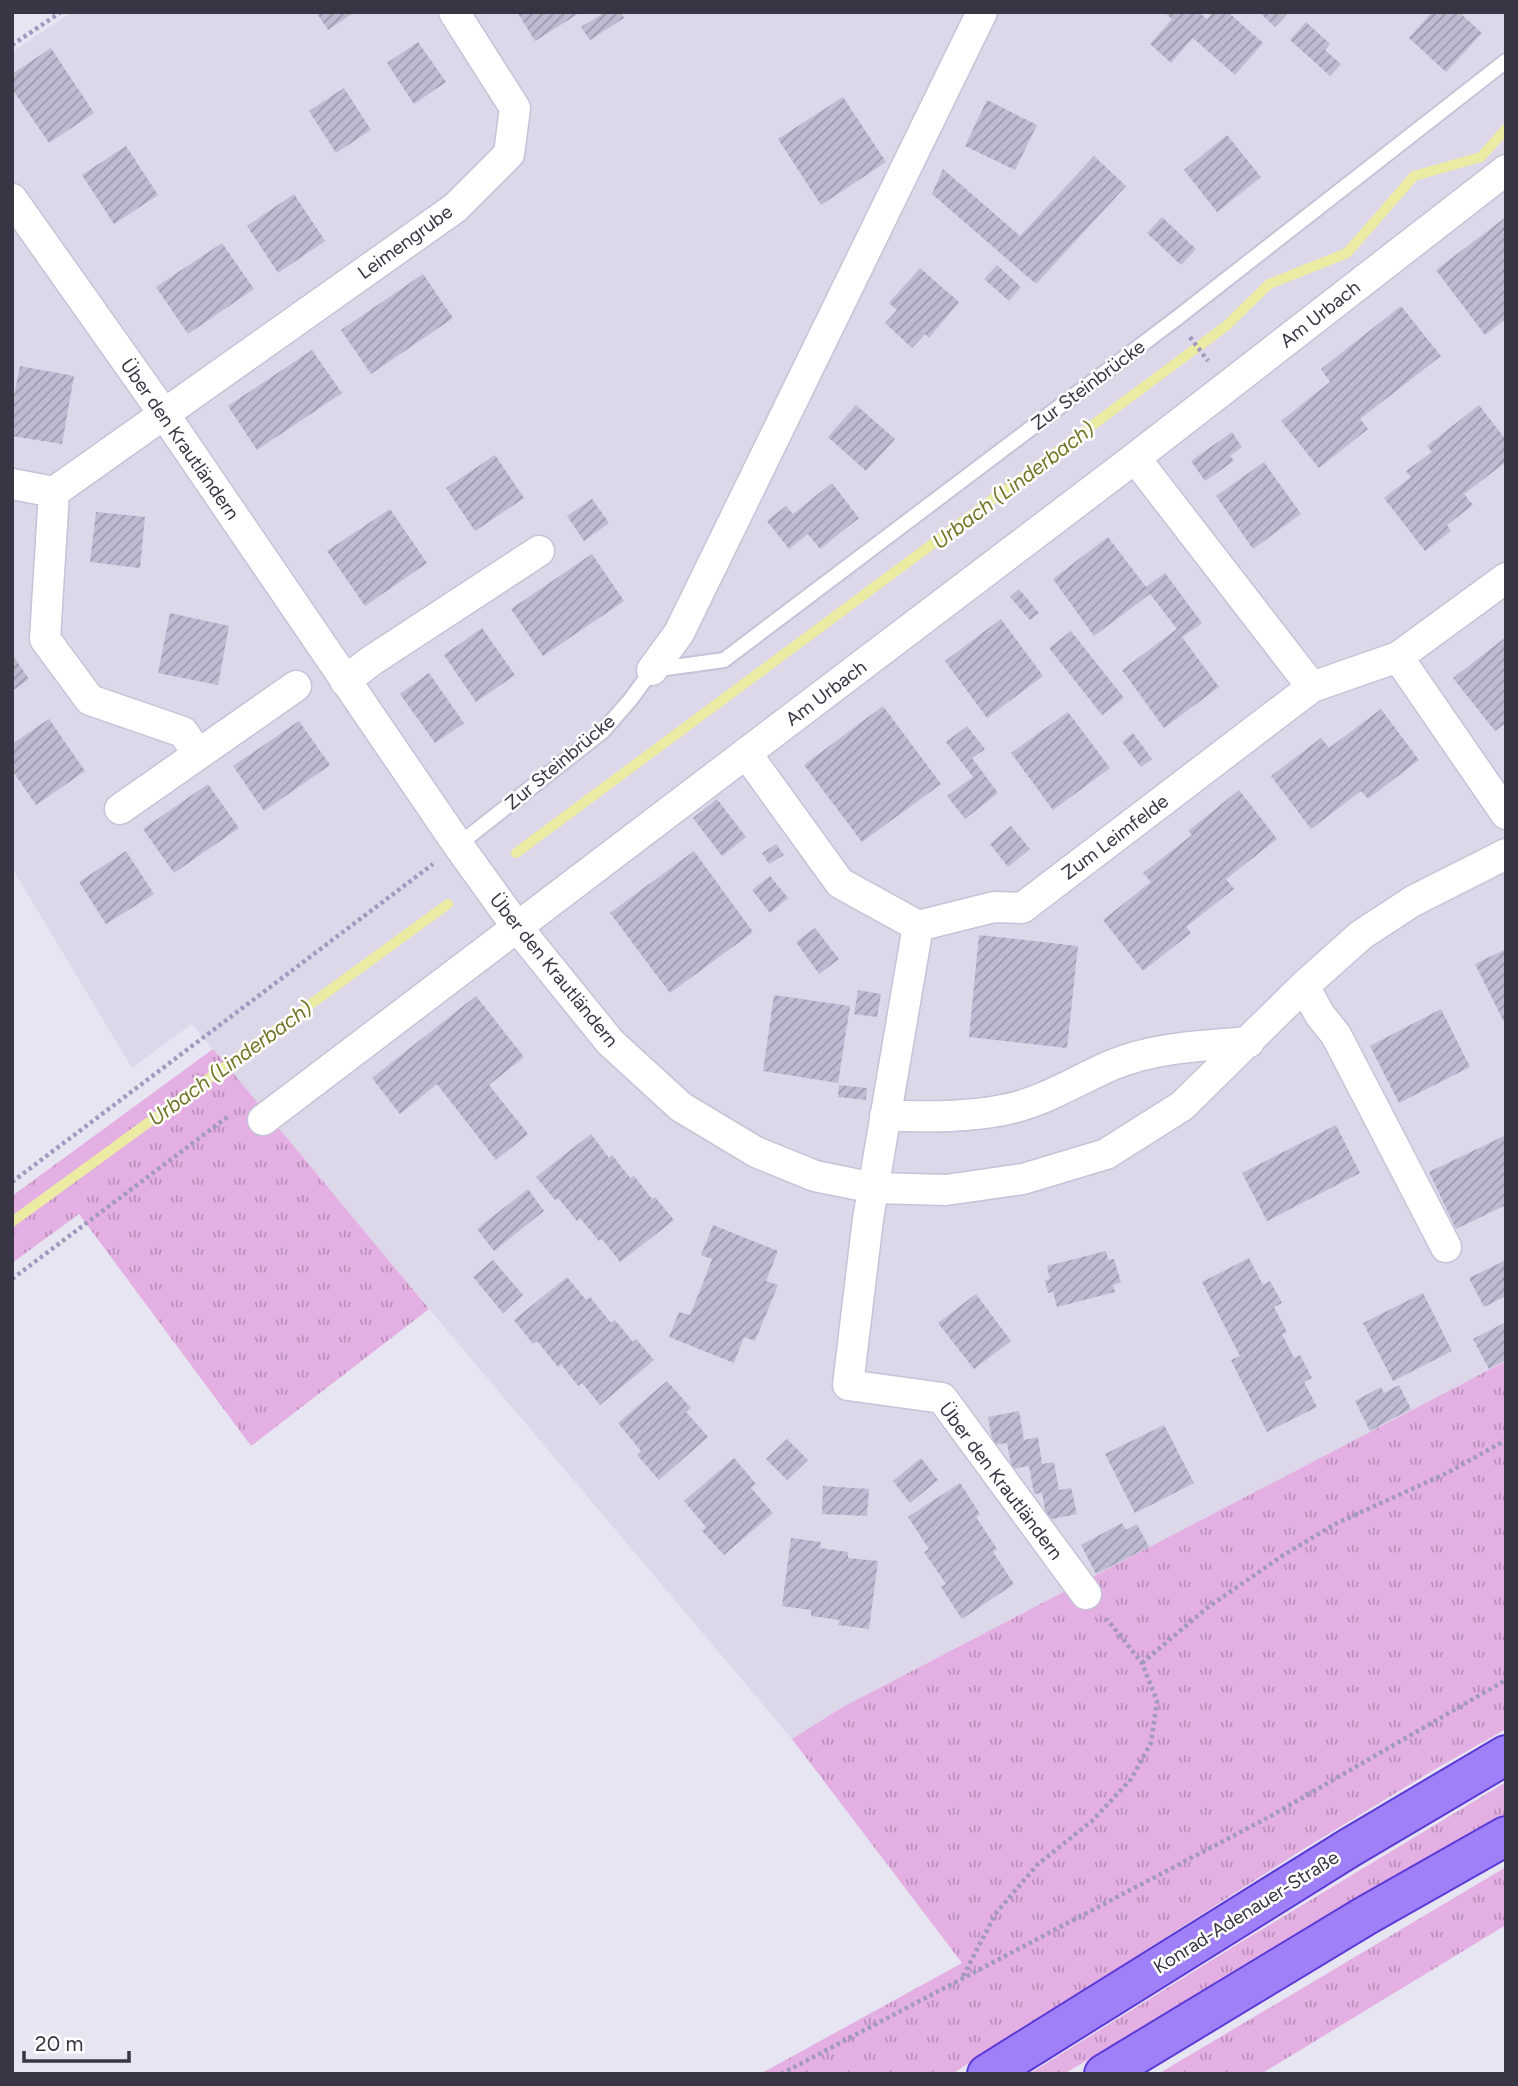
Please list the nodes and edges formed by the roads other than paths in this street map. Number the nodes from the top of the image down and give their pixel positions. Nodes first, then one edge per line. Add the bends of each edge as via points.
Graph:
1 (454, 12) edge
2 (982, 12) edge
3 (1506, 61) edge
4 (1506, 170) edge
5 (12, 199) edge
6 (164, 414) junction
7 (1135, 458) junction
8 (12, 484) edge
9 (54, 492) junction
10 (539, 551) dead end
11 (1506, 578) edge
12 (1398, 657) junction
13 (652, 670) junction
14 (345, 681) junction
15 (296, 686) dead end
16 (1312, 687) junction
17 (746, 753) junction
18 (198, 754) junction
19 (120, 809) dead end
20 (1506, 814) edge
21 (458, 845) junction
22 (1506, 854) edge
23 (918, 926) junction
24 (517, 927) junction
25 (1304, 986) junction
26 (1249, 1042) junction
27 (885, 1116) junction
28 (263, 1120) dead end
29 (874, 1188) junction
30 (1446, 1247) dead end
31 (1086, 1594) road end
32 (1506, 1755) edge
33 (1506, 1836) edge
34 (987, 2074) edge
35 (1104, 2074) edge

1 - 6 street, Leimengrube via 514,108 509,154 455,208
2 - 13 street, Zur Steinbrücke via 679,633
3 - 13 lane, Zur Steinbrücke via 1177,318 724,660
4 - 7 street, Am Urbach
5 - 6 street, Über den Krautländern
6 - 9 street, Leimengrube
6 - 14 street, Über den Krautländern
7 - 16 street
7 - 17 street, Am Urbach
8 - 9 street
9 - 18 street via 45,639 90,700 183,733
10 - 14 street
11 - 12 street, Zum Leimfelde
12 - 16 street, Zum Leimfelde
12 - 20 street
13 - 21 lane, Zur Steinbrücke via 603,731
14 - 21 street, Über den Krautländern
15 - 18 street
16 - 23 street, Zum Leimfelde via 1022,908 994,907
17 - 23 street via 840,883
17 - 24 street, Am Urbach
18 - 19 street
21 - 24 street, Über den Krautländern
22 - 25 street, Über den Krautländern via 1361,935
23 - 27 street, Über den Krautländern
24 - 28 street, Am Urbach
24 - 29 street, Über den Krautländern via 610,1042 681,1107 756,1152 815,1176
25 - 26 street, Über den Krautländern
25 - 30 street via 1336,1035
26 - 27 street via 1169,1048 1113,1065 1061,1092 1004,1110 955,1116
26 - 29 street, Über den Krautländern via 1182,1106 1106,1154 1023,1179 946,1190
27 - 29 street, Über den Krautländern
29 - 31 street, Über den Krautländern via 848,1385 942,1398
32 - 34 highway, Konrad-Adenauer-Straße
33 - 35 highway

